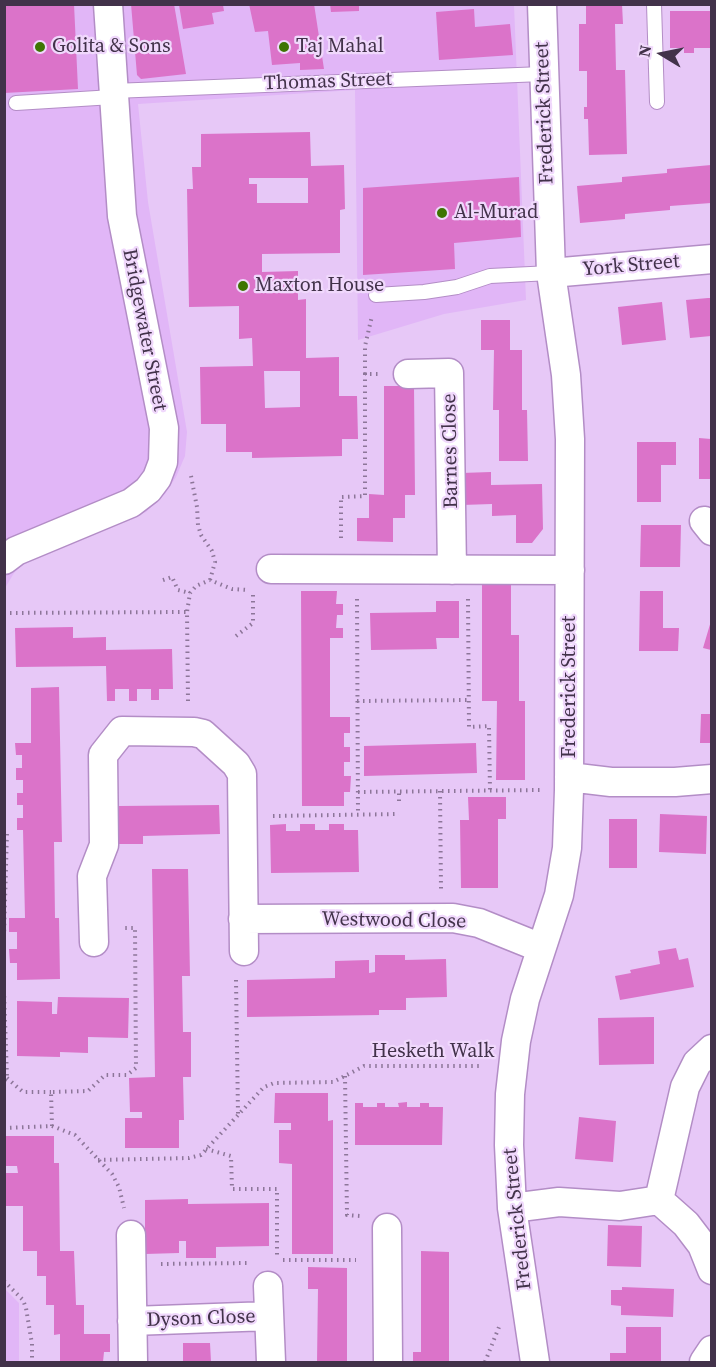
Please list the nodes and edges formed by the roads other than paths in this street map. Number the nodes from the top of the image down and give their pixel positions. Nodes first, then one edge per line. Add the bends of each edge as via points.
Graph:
1 (108, 4) edge
2 (542, 4) edge
3 (654, 4) edge
4 (543, 74) junction
5 (113, 94) junction
6 (657, 102) dead end
7 (16, 103) dead end
8 (711, 259) edge
9 (551, 273) junction
10 (376, 295) road end
11 (408, 374) road end
12 (4, 560) edge
13 (271, 569) dead end
14 (460, 570) junction
15 (570, 570) junction
16 (711, 779) edge
17 (569, 784) junction
18 (243, 919) junction
19 (93, 936) road end
20 (541, 948) junction
21 (244, 951) road end
22 (711, 1049) edge
23 (659, 1200) junction
24 (512, 1208) junction
25 (387, 1228) road end
26 (131, 1235) road end
27 (711, 1270) edge
28 (272, 1275) road end
29 (269, 1316) junction
30 (132, 1321) junction
31 (711, 1350) edge
32 (133, 1362) edge
33 (271, 1362) edge
34 (388, 1362) edge
35 (535, 1362) edge
36 (704, 1362) edge

1 - 5 street, Bridgewater Street
2 - 4 street, Frederick Street
3 - 6 lane
4 - 5 lane, Thomas Street
4 - 9 street, Frederick Street
5 - 7 lane, Thomas Street
5 - 12 street, Bridgewater Street via 122,216 164,428 164,455 157,478 131,503 16,551
8 - 9 street, York Street
9 - 10 lane via 490,276 424,292
9 - 15 street, Frederick Street via 566,375
11 - 14 street, Barnes Close via 449,374
13 - 14 street
14 - 15 street
15 - 17 street, Frederick Street
16 - 17 street
17 - 20 street, Frederick Street via 567,848 559,895
18 - 19 street via 242,774 236,764 203,734 122,731 103,755 104,845 92,876
18 - 20 street, Westwood Close via 453,918 479,923
18 - 21 street
20 - 24 street, Frederick Street via 525,999 510,1094
22 - 23 street via 697,1063 685,1087
23 - 24 street via 620,1206 559,1202
23 - 27 street via 702,1245
24 - 35 street, Frederick Street
25 - 34 street
26 - 30 street, Dyson Close
28 - 29 street, Dyson Close
29 - 30 street, Dyson Close
29 - 33 street, Dyson Close
30 - 32 street, Dyson Close
31 - 36 street

